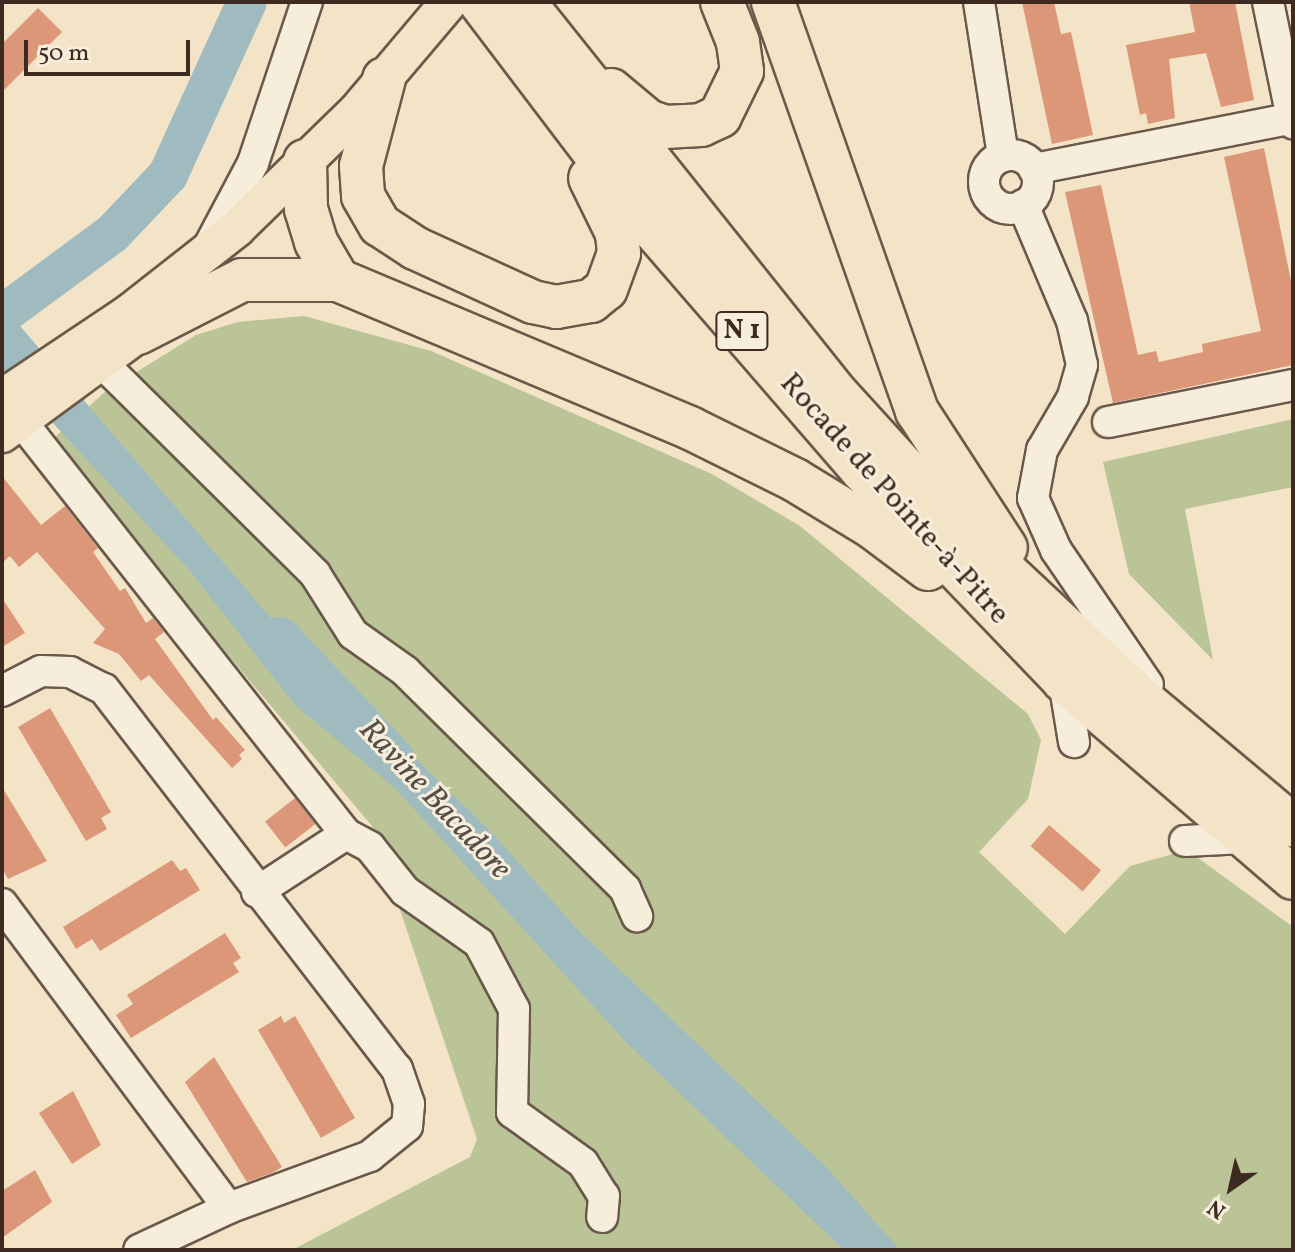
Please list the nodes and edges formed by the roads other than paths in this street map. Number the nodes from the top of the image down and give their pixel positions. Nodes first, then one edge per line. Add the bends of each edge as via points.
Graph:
1 (307, 2) edge
2 (524, 2) edge
3 (722, 2) edge
4 (773, 2) edge
5 (979, 2) edge
6 (1268, 2) edge
7 (457, 5) edge
8 (530, 39) junction
9 (384, 79) junction
10 (1293, 120) edge
11 (1003, 156) junction
12 (1034, 169) junction
13 (304, 175) junction
14 (1023, 205) junction
15 (202, 258) junction
16 (338, 280) junction
17 (138, 333) junction
18 (83, 364) junction
19 (1293, 385) edge
20 (8, 421) edge
21 (1108, 422) dead end
22 (1067, 629) junction
23 (1025, 642) junction
24 (1064, 681) junction
25 (2, 691) edge
26 (1185, 735) junction
27 (1074, 742) dead end
28 (1293, 826) edge
29 (346, 834) junction
30 (1244, 838) junction
31 (1185, 841) dead end
32 (1293, 878) edge
33 (257, 892) junction
34 (2, 904) edge
35 (637, 916) dead end
36 (229, 1208) junction
37 (602, 1217) dead end
38 (139, 1250) edge

1 - 15 street via 253,163
2 - 8 highway, Rocade de Pointe-à-Pitre / N 1
3 - 8 highway via 738,42 742,71 730,103 720,116 701,125 665,127 648,121 578,53
4 - 22 highway via 917,411 990,527
5 - 11 street
6 - 10 street
7 - 8 highway, Rocade de Pointe-à-Pitre / N 1
7 - 9 main road
8 - 9 highway via 617,233 615,272 591,301 556,307 533,302 415,248 380,225 363,196 361,166
8 - 22 highway, Rocade de Pointe-à-Pitre / N 1 via 836,393 960,529
8 - 23 highway, Rocade de Pointe-à-Pitre / N 1 via 648,223 862,470
9 - 13 main road
10 - 12 street
11 - 12 street via 1024,159
11 - 14 street via 987,169 985,189 1003,207
12 - 14 street via 1036,190
13 - 15 main road
13 - 16 highway via 316,242
13 - 17 main road via 245,251
14 - 26 street via 1072,321 1082,365 1073,397 1042,450 1034,481 1038,518 1103,624
15 - 18 main road
16 - 17 highway via 242,280
16 - 23 highway via 599,388 795,480 872,527
17 - 18 main road
18 - 20 main road
18 - 35 street via 315,574 353,634 405,671 625,889
19 - 21 street
20 - 29 street
22 - 26 highway, Rocade de Pointe-à-Pitre / N 1
23 - 24 highway, Rocade de Pointe-à-Pitre / N 1
24 - 27 street
24 - 30 highway, Rocade de Pointe-à-Pitre / N 1
25 - 33 street via 41,671 70,672 104,689
26 - 28 highway, Rocade de Pointe-à-Pitre / N 1
29 - 33 street
29 - 37 street via 370,847 414,899 485,950 514,1009 512,1112 583,1163 604,1196
30 - 31 street
30 - 32 highway, Rocade de Pointe-à-Pitre / N 1
33 - 36 street via 397,1069 409,1104 407,1126 370,1156
34 - 36 street
36 - 38 street

